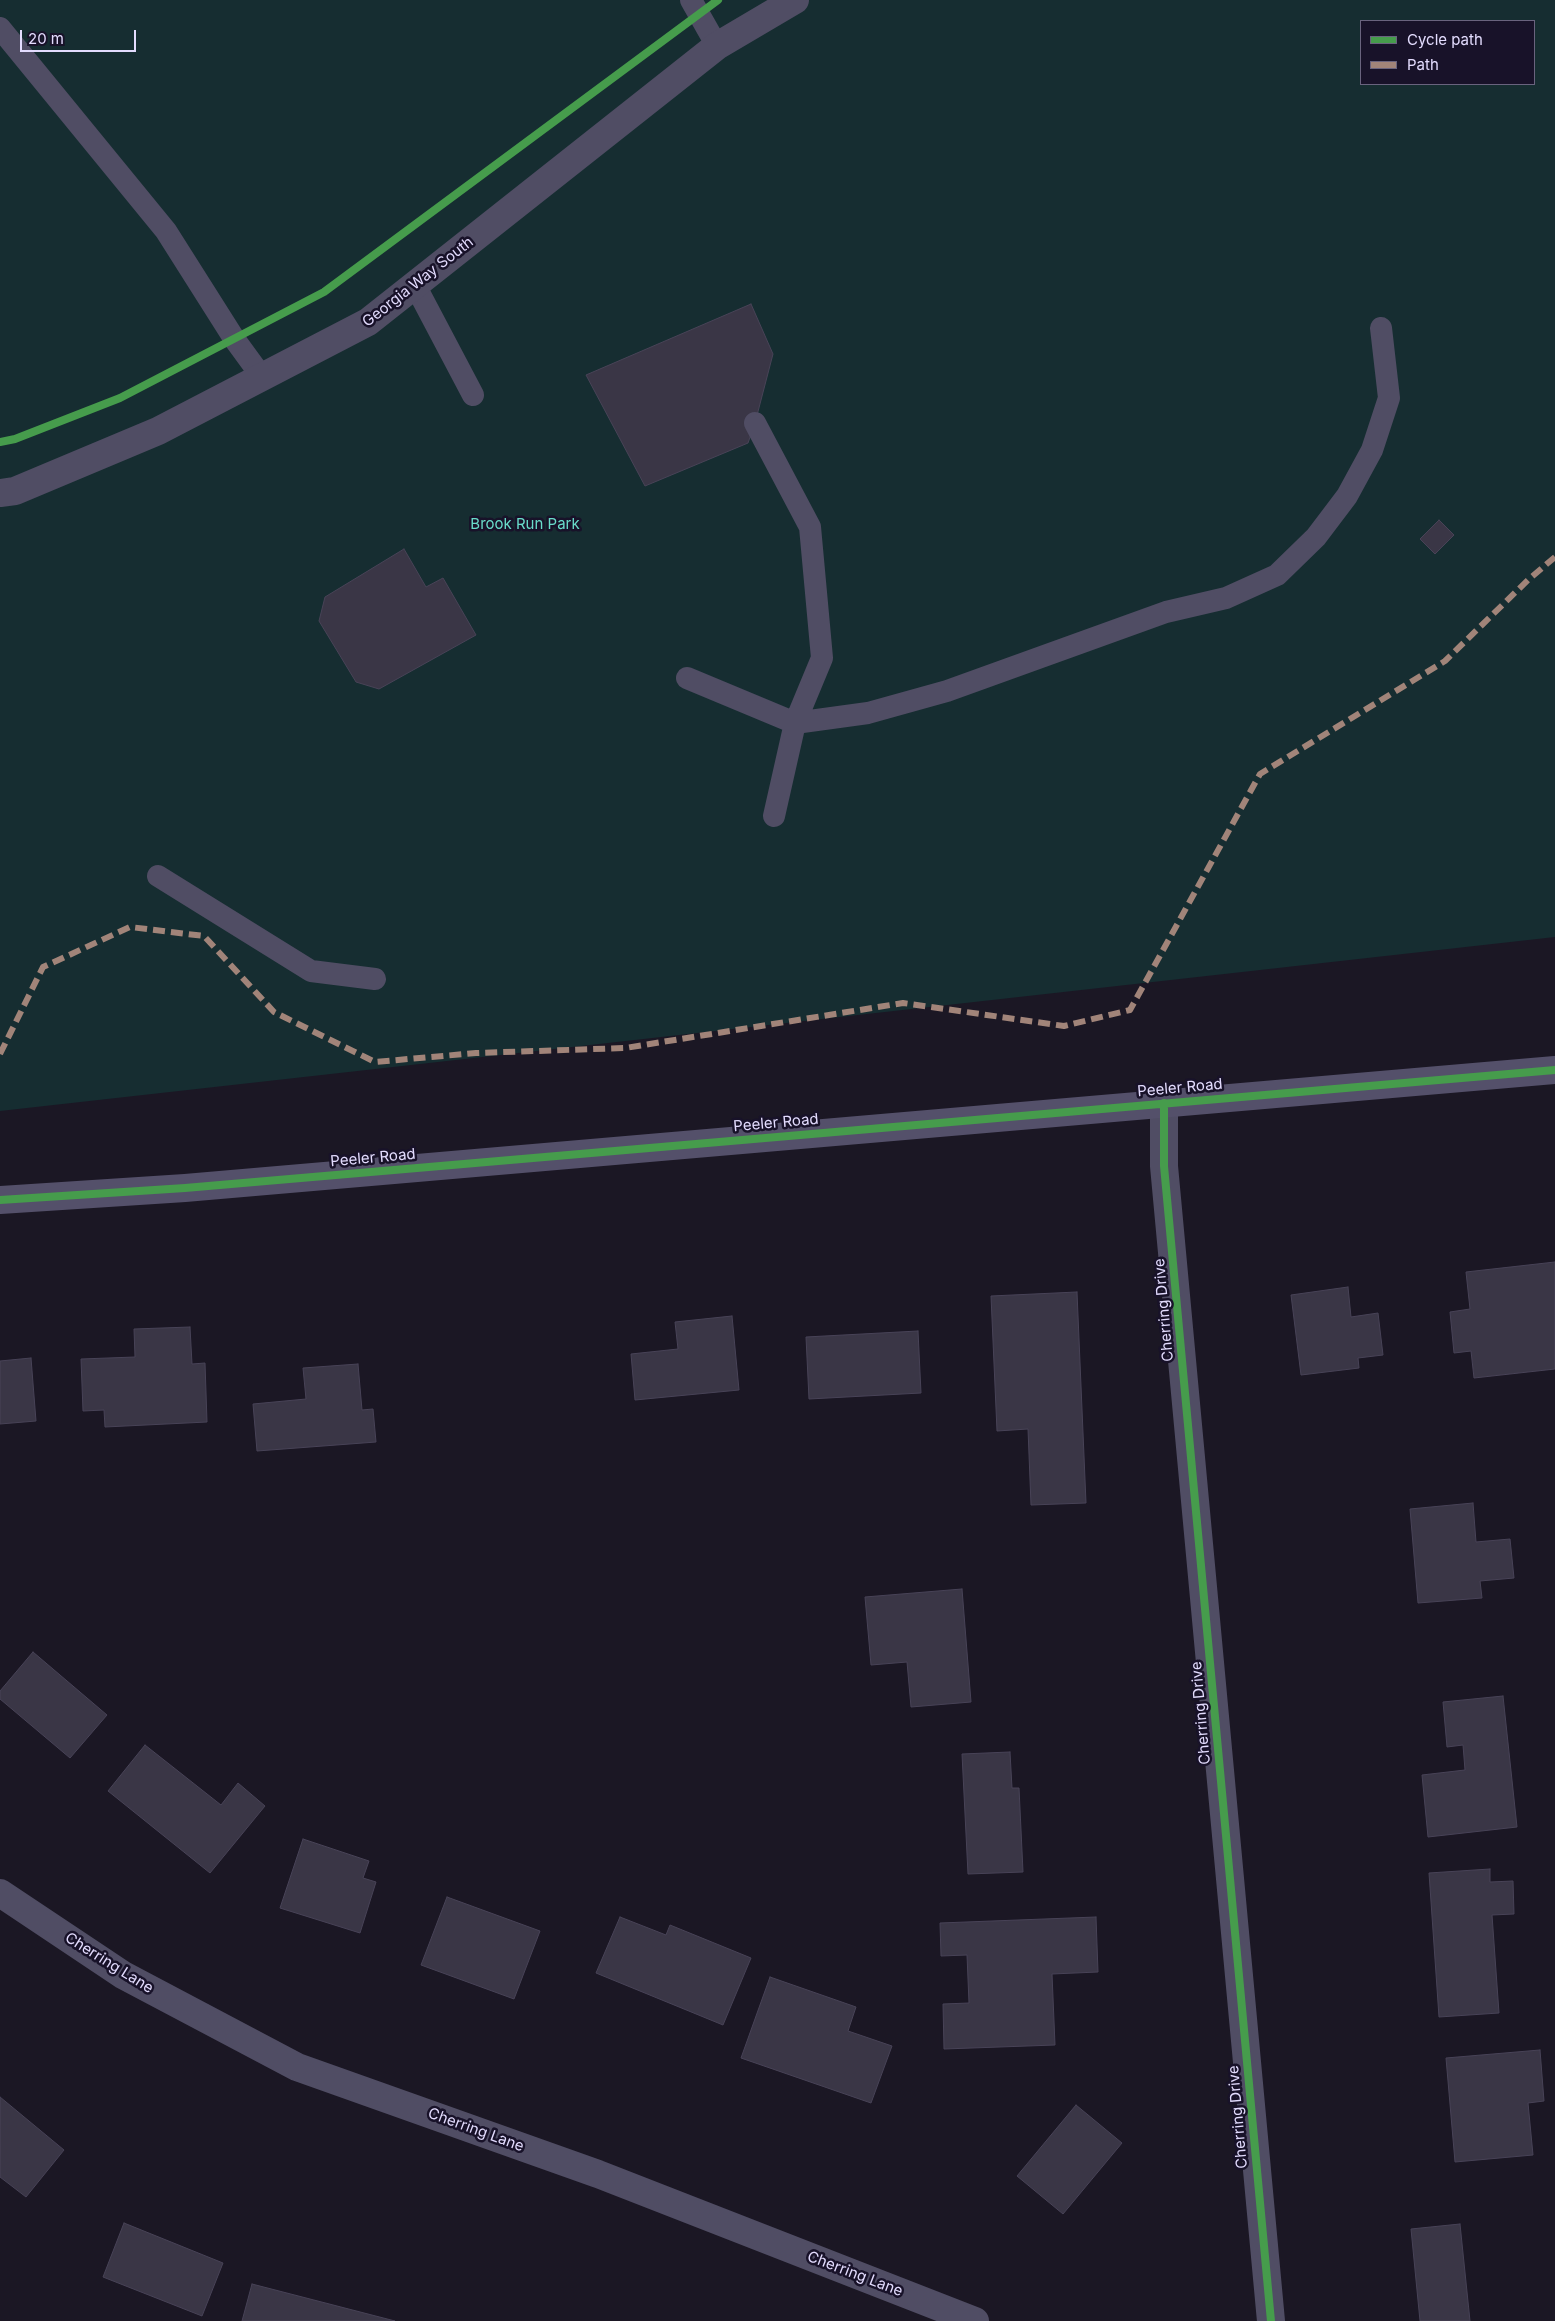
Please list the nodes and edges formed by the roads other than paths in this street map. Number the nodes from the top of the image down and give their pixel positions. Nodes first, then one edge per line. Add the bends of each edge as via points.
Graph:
1 (691, 0) edge
2 (795, 0) edge
3 (0, 28) edge
4 (717, 46) junction
5 (415, 285) junction
6 (1381, 328) dead end
7 (262, 377) junction
8 (473, 395) dead end
9 (756, 423) dead end
10 (0, 493) edge
11 (687, 678) dead end
12 (795, 723) junction
13 (774, 816) dead end
14 (158, 876) dead end
15 (375, 979) dead end
16 (1555, 1070) edge
17 (1164, 1103) junction
18 (0, 1200) edge
19 (0, 1893) edge
20 (975, 2321) edge
21 (1271, 2321) edge

1 - 4 lane
2 - 4 street, Georgia Way South
3 - 7 lane via 166,230
4 - 5 street, Georgia Way South
5 - 7 street, Georgia Way South via 368,322
5 - 8 lane
6 - 12 lane via 1389,398 1372,450 1347,496 1316,537 1277,574 1226,598 1166,612 947,691 868,713
7 - 10 street, Georgia Way South via 158,431 14,491
9 - 12 lane via 810,527 822,658
11 - 12 lane
12 - 13 lane
14 - 15 lane via 311,971
16 - 17 street, Peeler Road
17 - 18 street, Peeler Road via 205,1186
17 - 21 street, Cherring Drive via 1164,1166
19 - 20 street, Cherring Lane via 123,1975 297,2066 598,2174

